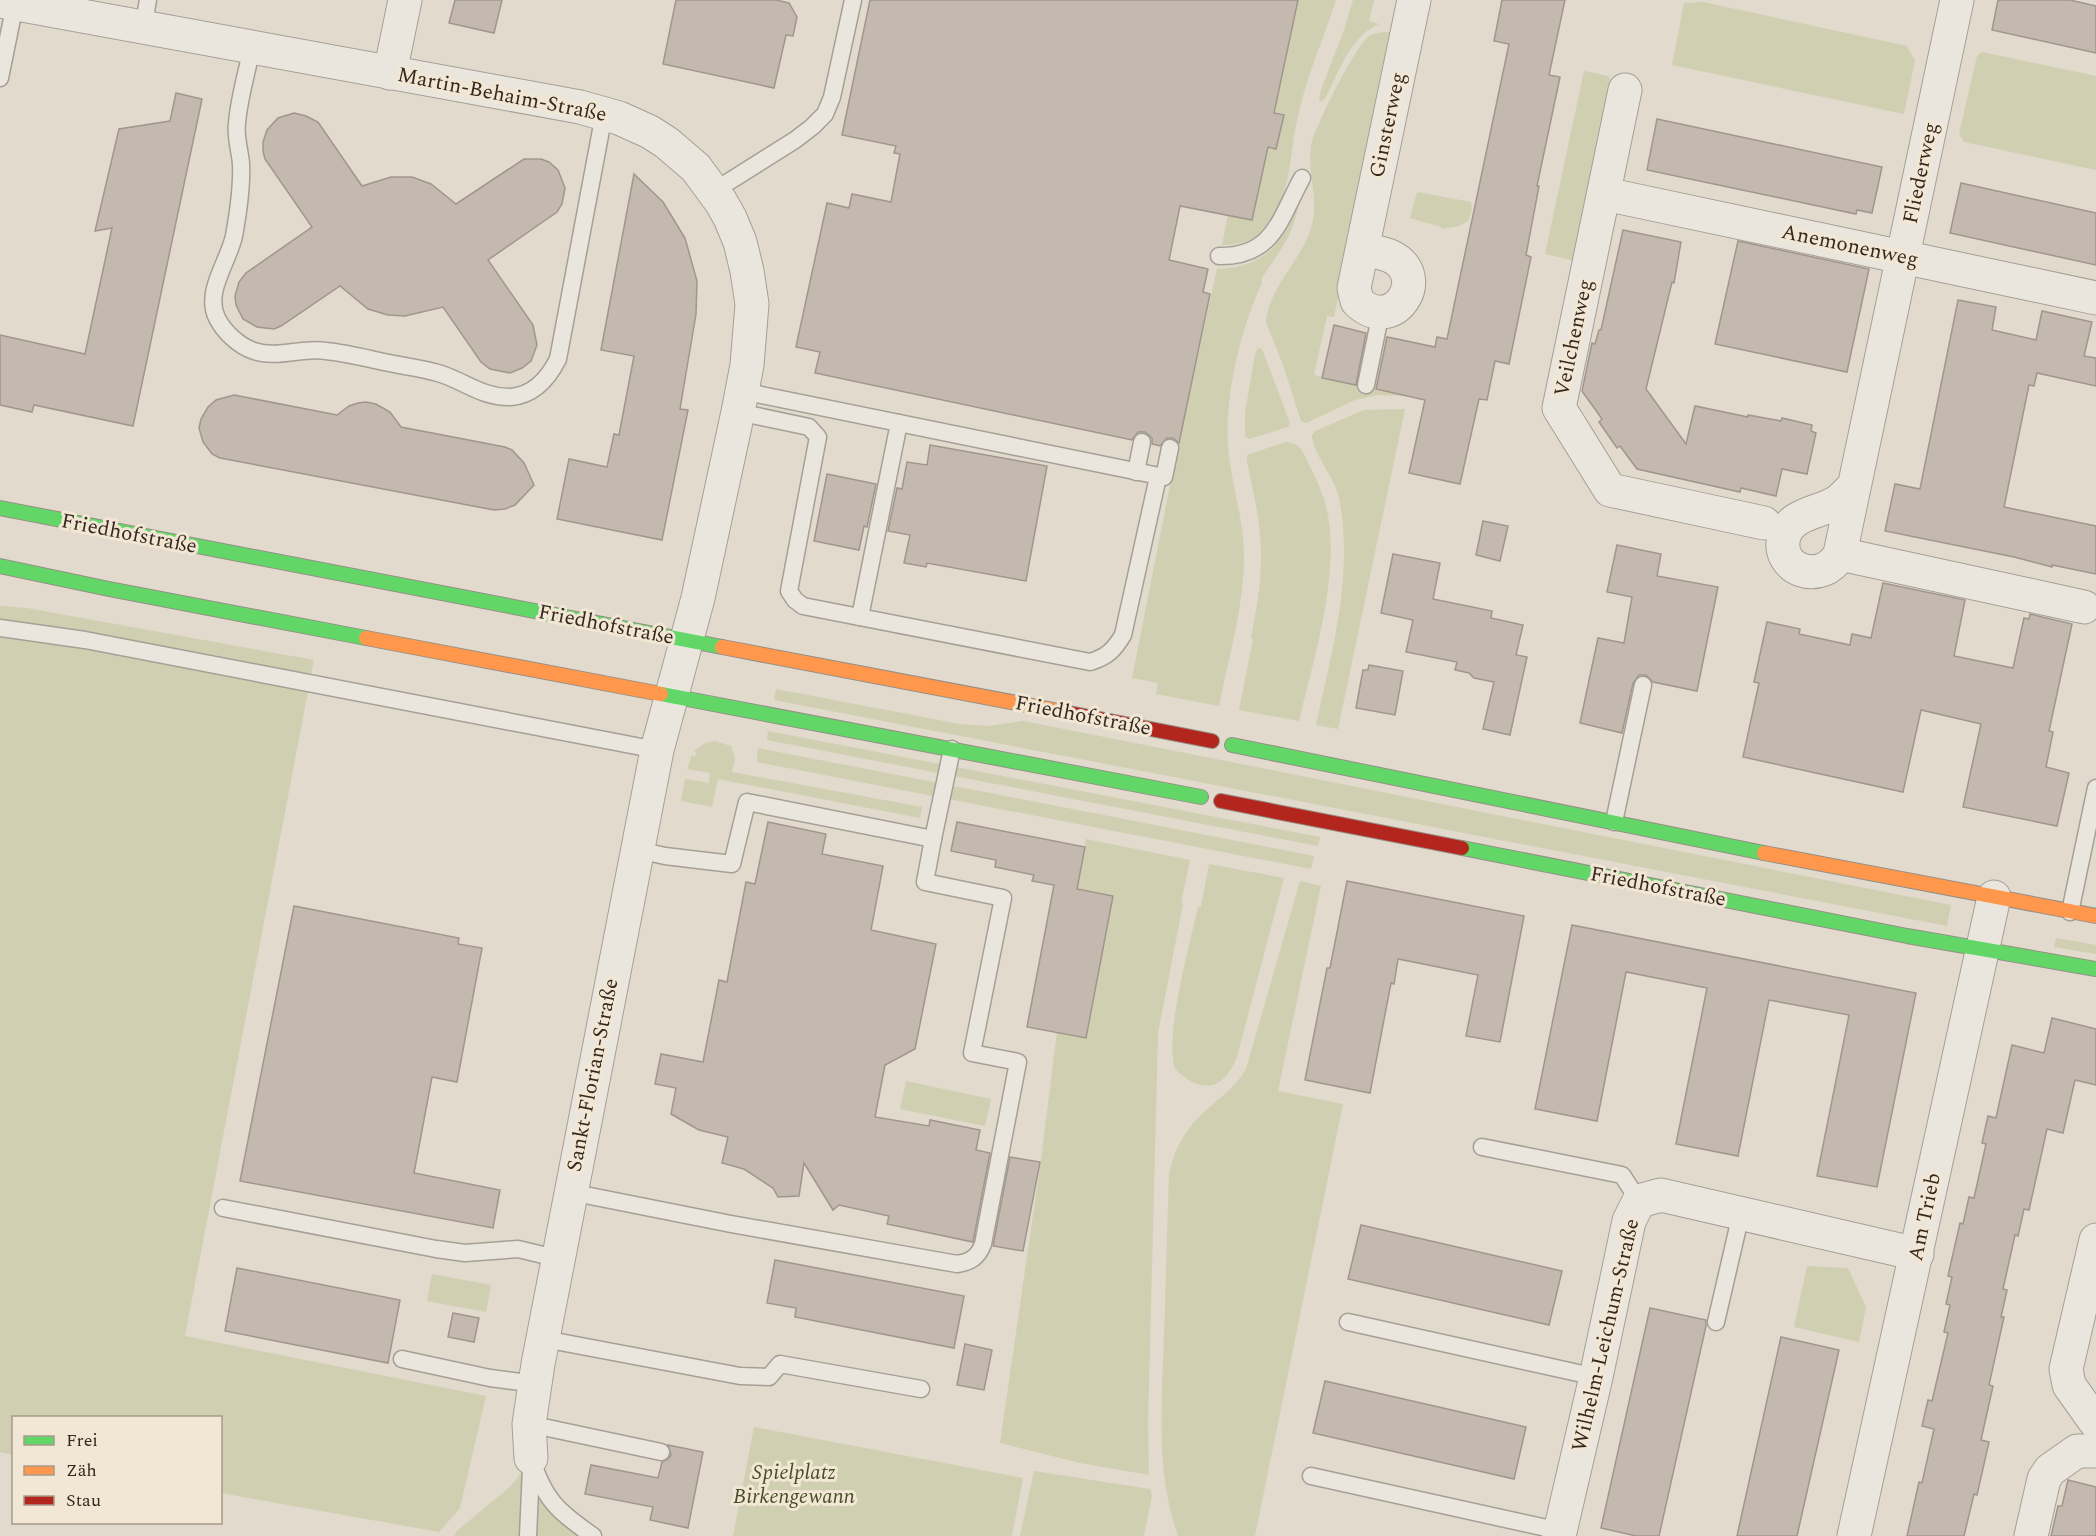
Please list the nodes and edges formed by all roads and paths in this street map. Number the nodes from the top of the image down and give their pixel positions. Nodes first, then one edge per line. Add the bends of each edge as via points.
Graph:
1 (405, 0) edge
2 (853, 0) edge
3 (1414, 0) edge
4 (1957, 0) edge
5 (8, 2) edge
6 (146, 14) edge
7 (252, 47) junction
8 (390, 73) junction
9 (0, 78) edge
10 (1626, 90) dead end
11 (604, 114) junction
12 (1302, 178) dead end
13 (714, 191) junction
14 (1605, 194) junction
15 (1362, 250) junction
16 (1220, 256) dead end
17 (1904, 257) junction
18 (2096, 298) edge
19 (1381, 312) junction
20 (1366, 386) dead end
21 (740, 401) junction
22 (899, 423) junction
23 (1142, 442) dead end
24 (1170, 448) dead end
25 (1136, 472) junction
26 (1158, 477) junction
27 (1854, 486) junction
28 (0, 508) edge
29 (1764, 523) dead end
30 (1840, 554) junction
31 (0, 566) edge
32 (2084, 607) dead end
33 (860, 617) junction
34 (0, 628) edge
35 (688, 640) junction
36 (1643, 685) dead end
37 (672, 696) junction
38 (1212, 741) dead end
39 (1232, 745) dead end
40 (952, 749) junction
41 (657, 750) junction
42 (2096, 788) edge
43 (1201, 797) dead end
44 (1221, 801) dead end
45 (1614, 822) junction
46 (933, 839) junction
47 (638, 850) junction
48 (1994, 897) junction
49 (2070, 912) junction
50 (2096, 916) edge
51 (1984, 949) junction
52 (2096, 969) edge
53 (1482, 1147) dead end
54 (570, 1192) junction
55 (1639, 1201) junction
56 (223, 1208) dead end
57 (1741, 1214) junction
58 (2096, 1240) edge
59 (1917, 1254) junction
60 (560, 1259) junction
61 (1348, 1322) dead end
62 (1716, 1322) dead end
63 (544, 1340) junction
64 (402, 1359) dead end
65 (1596, 1377) junction
66 (536, 1384) junction
67 (921, 1389) dead end
68 (529, 1424) junction
69 (2096, 1424) edge
70 (2096, 1451) edge
71 (661, 1452) dead end
72 (531, 1458) junction
73 (1311, 1476) dead end
74 (1560, 1533) edge
75 (528, 1536) edge
76 (592, 1536) edge
77 (1854, 1536) edge
78 (2031, 1536) edge

1 - 8 street
2 - 13 lane via 825,114 795,140
3 - 15 street, Ginsterweg
4 - 17 street, Fliederweg
5 - 6 street, Martin-Behaim-Straße
5 - 9 lane
6 - 7 street, Martin-Behaim-Straße
7 - 8 street, Martin-Behaim-Straße
7 - 11 lane via 237,123 241,178 234,237 212,303 224,329 254,351 270,354 324,350 440,373 494,395 512,397 541,384 558,359
8 - 11 street, Martin-Behaim-Straße
10 - 14 street, Veilchenweg
11 - 13 street, Martin-Behaim-Straße via 667,143 687,159
12 - 16 lane via 1273,234 1263,245 1234,256
13 - 21 street, Martin-Behaim-Straße via 740,242 752,304
14 - 17 street, Anemonenweg
14 - 29 street, Veilchenweg via 1559,408 1610,490
15 - 19 street, Ginsterweg via 1354,294 1361,305
15 - 19 street via 1390,256 1405,269 1408,278 1404,300
17 - 18 street, Anemonenweg
17 - 27 street, Fliederweg
19 - 20 lane
21 - 22 lane
21 - 33 lane via 809,428 818,437 789,591 803,606
21 - 35 street, Martin-Behaim-Straße
22 - 25 lane
22 - 33 lane
23 - 25 lane
24 - 26 lane via 1164,477
25 - 26 lane
26 - 33 lane via 1123,635 1104,658 1090,662
27 - 30 street, Fliederweg
27 - 30 street via 1839,501 1794,521 1785,534 1787,558 1803,571 1812,573 1828,568
28 - 35 main road, Friedhofstraße
30 - 32 street
31 - 37 main road
34 - 41 lane via 85,640
35 - 37 street, Martin-Behaim-Straße
35 - 38 main road, Friedhofstraße
36 - 45 lane
37 - 40 main road
37 - 41 street, Sankt-Florian-Straße
39 - 45 main road
40 - 43 main road
40 - 46 lane
41 - 47 street, Sankt-Florian-Straße
42 - 49 lane
44 - 51 main road, Friedhofstraße
45 - 48 main road
46 - 47 lane via 747,802 732,864
46 - 54 lane via 925,882 1003,898 972,1053 1018,1062 979,1255 957,1264
47 - 54 street, Sankt-Florian-Straße
48 - 49 main road
48 - 51 street, Am Trieb
49 - 50 main road
51 - 52 main road, Friedhofstraße
51 - 59 street, Am Trieb
53 - 55 lane via 1622,1175
54 - 60 street, Sankt-Florian-Straße
55 - 57 street, Wilhelm-Leichum-Straße via 1661,1195
55 - 65 street, Wilhelm-Leichum-Straße via 1629,1221
56 - 60 lane via 436,1249 465,1253 518,1249
57 - 59 street, Wilhelm-Leichum-Straße
57 - 62 lane
58 - 69 street via 2066,1369 2070,1385
59 - 77 street, Am Trieb
60 - 63 street, Sankt-Florian-Straße
61 - 65 lane
63 - 66 street, Sankt-Florian-Straße
63 - 67 lane via 740,1376 769,1377 780,1364
64 - 66 lane
65 - 74 street, Wilhelm-Leichum-Straße
66 - 68 street, Sankt-Florian-Straße
68 - 71 lane
68 - 72 street, Sankt-Florian-Straße
70 - 78 street via 2078,1451 2050,1470 2044,1479
72 - 75 lane
72 - 76 lane via 543,1491 569,1519
73 - 74 lane

